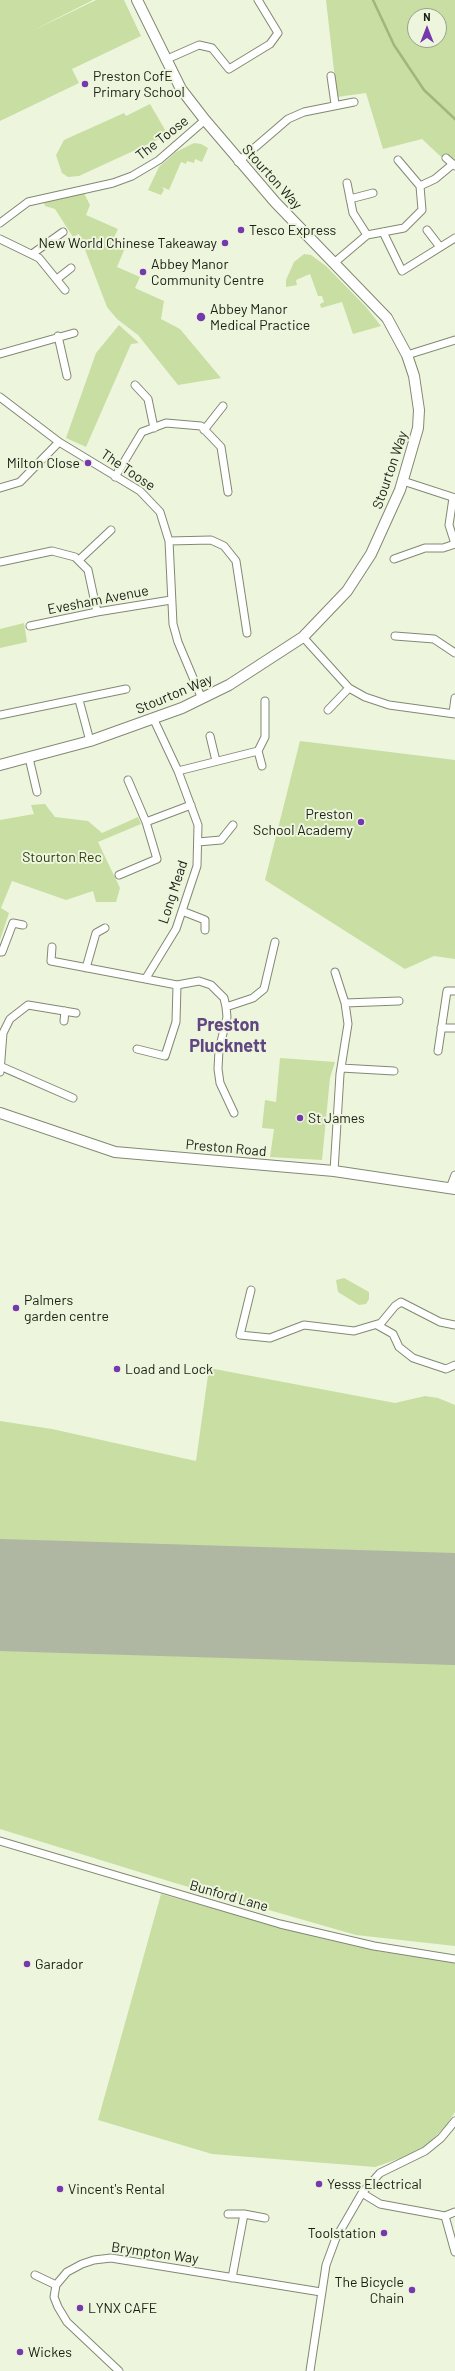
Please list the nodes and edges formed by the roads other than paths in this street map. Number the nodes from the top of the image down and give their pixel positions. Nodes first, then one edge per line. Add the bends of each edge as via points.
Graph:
1 (136, 0) edge
2 (258, 0) edge
3 (165, 60) junction
4 (331, 76) dead end
5 (354, 102) dead end
6 (335, 104) junction
7 (205, 120) junction
8 (446, 158) dead end
9 (398, 160) dead end
10 (238, 162) junction
11 (454, 165) edge
12 (347, 183) dead end
13 (420, 186) junction
14 (373, 193) dead end
15 (350, 199) junction
16 (0, 223) edge
17 (427, 230) dead end
18 (63, 232) dead end
19 (383, 232) junction
20 (366, 236) junction
21 (455, 238) edge
22 (0, 239) edge
23 (440, 247) junction
24 (32, 254) junction
25 (334, 263) junction
26 (71, 268) dead end
27 (57, 279) junction
28 (66, 290) dead end
29 (74, 333) dead end
30 (58, 336) junction
31 (455, 340) edge
32 (0, 354) edge
33 (407, 355) junction
34 (67, 376) dead end
35 (135, 385) dead end
36 (0, 398) edge
37 (223, 406) dead end
38 (154, 428) junction
39 (204, 430) junction
40 (59, 442) junction
41 (115, 477) junction
42 (403, 481) junction
43 (0, 488) edge
44 (228, 492) dead end
45 (454, 498) edge
46 (111, 530) dead end
47 (169, 541) junction
48 (455, 544) edge
49 (394, 559) dead end
50 (79, 560) junction
51 (0, 562) edge
52 (171, 600) junction
53 (97, 612) junction
54 (30, 626) dead end
55 (247, 633) dead end
56 (303, 636) junction
57 (394, 636) dead end
58 (455, 653) edge
59 (349, 688) junction
60 (126, 689) dead end
61 (455, 698) edge
62 (202, 699) junction
63 (79, 700) junction
64 (265, 701) dead end
65 (328, 710) dead end
66 (454, 714) edge
67 (0, 715) edge
68 (154, 720) junction
69 (210, 736) dead end
70 (90, 741) junction
71 (258, 751) junction
72 (29, 758) junction
73 (216, 762) junction
74 (0, 765) edge
75 (262, 766) dead end
76 (178, 771) junction
77 (128, 780) dead end
78 (37, 792) dead end
79 (191, 805) junction
80 (146, 822) junction
81 (233, 825) dead end
82 (198, 842) junction
83 (119, 875) dead end
84 (182, 911) junction
85 (23, 925) dead end
86 (105, 928) dead end
87 (205, 930) dead end
88 (275, 942) dead end
89 (52, 947) dead end
90 (0, 952) edge
91 (86, 968) junction
92 (335, 972) dead end
93 (146, 978) junction
94 (177, 985) junction
95 (455, 991) edge
96 (399, 1001) dead end
97 (345, 1003) junction
98 (226, 1007) junction
99 (65, 1011) junction
100 (76, 1013) dead end
101 (64, 1021) dead end
102 (441, 1028) junction
103 (455, 1028) edge
104 (137, 1049) dead end
105 (438, 1051) dead end
106 (0, 1066) edge
107 (341, 1068) junction
108 (394, 1071) dead end
109 (0, 1072) edge
110 (74, 1098) dead end
111 (0, 1113) edge
112 (234, 1113) dead end
113 (334, 1171) junction
114 (455, 1175) edge
115 (452, 1189) edge
116 (251, 1290) dead end
117 (376, 1325) junction
118 (455, 1325) edge
119 (455, 1365) edge
120 (0, 1841) edge
121 (455, 1959) edge
122 (455, 2121) edge
123 (362, 2194) junction
124 (455, 2212) edge
125 (228, 2214) dead end
126 (244, 2214) junction
127 (445, 2216) junction
128 (265, 2218) dead end
129 (455, 2252) edge
130 (36, 2275) dead end
131 (232, 2278) junction
132 (56, 2285) junction
133 (321, 2292) junction
134 (119, 2371) edge
135 (310, 2371) edge

1 - 3 street, Stourton Way
2 - 3 street via 278,34 270,44 229,69 212,48 199,45
3 - 7 street, Stourton Way via 181,88
4 - 6 street
5 - 6 street
6 - 10 street via 288,119
7 - 10 street, Stourton Way
7 - 16 street, The Toose via 159,160 132,176 113,183 28,202
8 - 11 street
9 - 13 street
10 - 25 street, Stourton Way
11 - 13 street
12 - 15 street
13 - 19 street via 422,210 404,228
14 - 15 street
15 - 20 street via 353,213
17 - 23 street
18 - 24 street
19 - 20 street
19 - 23 street via 402,271
20 - 25 street
21 - 23 street
22 - 24 street
24 - 27 street via 39,258
25 - 33 street, Stourton Way via 387,318
26 - 27 street
27 - 28 street
29 - 30 street
30 - 32 street
30 - 34 street
31 - 33 street
33 - 42 street, Stourton Way via 419,410 418,428
35 - 38 street via 148,399
36 - 40 street, The Toose
37 - 39 street
38 - 39 street via 166,423 201,426
38 - 41 street via 142,432
39 - 44 street via 221,447
40 - 41 street, The Toose
40 - 43 street via 20,482
41 - 47 street, The Toose via 152,502 164,523
42 - 45 street
42 - 56 street, Stourton Way via 390,514 359,574 347,591
45 - 48 street via 449,525
46 - 50 street
47 - 52 street, The Toose
47 - 55 street via 211,540 224,546 236,561
48 - 49 street via 444,548 425,548
50 - 51 street via 52,551
50 - 53 street via 88,570
52 - 53 street, Evesham Avenue
52 - 62 street, The Toose via 178,642
53 - 54 street, Evesham Avenue
56 - 59 street
56 - 62 street, Stourton Way via 248,674
57 - 58 street via 434,639
59 - 65 street
59 - 66 street via 389,705
60 - 63 street
61 - 66 street
62 - 68 street, Stourton Way
63 - 67 street
63 - 70 street
64 - 71 street via 265,737
68 - 70 street, Stourton Way
68 - 76 street, Long Mead
69 - 73 street
70 - 72 street, Stourton Way
71 - 73 street
71 - 75 street
72 - 74 street, Stourton Way
72 - 78 street
73 - 76 street
76 - 79 street, Long Mead
77 - 80 street
79 - 80 street
79 - 82 street, Long Mead via 198,825
80 - 83 street via 157,859
81 - 82 street via 221,840
82 - 84 street, Long Mead via 197,866
84 - 87 street via 205,920
84 - 93 street, Long Mead via 176,929
85 - 90 street via 13,923
86 - 91 street via 96,933
88 - 98 street via 264,989 253,998
89 - 91 street via 50,962
91 - 93 street
92 - 97 street
93 - 94 street
94 - 98 street via 199,981 211,985 224,998
94 - 104 street via 176,1022 165,1056
95 - 102 street via 447,991
96 - 97 street
97 - 107 street via 348,1024
98 - 112 street via 227,1017 219,1050 218,1069 220,1083
99 - 100 street
99 - 101 street
99 - 106 street via 28,1005 10,1019 3,1033
102 - 103 street
102 - 105 street
106 - 109 street
106 - 110 street
107 - 108 street
107 - 113 street
111 - 113 street, Preston Road via 115,1152
113 - 115 street, Preston Road
114 - 115 street
116 - 117 street via 240,1335 270,1338 304,1325 354,1332
117 - 118 street via 401,1302 440,1322
117 - 119 street via 393,1334 399,1347 413,1358 446,1369
120 - 121 street, Bunford Lane via 280,1924 374,1946
122 - 123 street via 441,2138 425,2151 380,2173
123 - 127 street via 380,2204
123 - 133 street via 336,2238 326,2265
124 - 127 street
125 - 126 street
126 - 128 street
126 - 131 street
127 - 129 street
130 - 132 street
131 - 132 street, Brympton Way via 104,2258 82,2264
131 - 133 street, Brympton Way
132 - 134 street via 54,2297 67,2322
133 - 135 street

